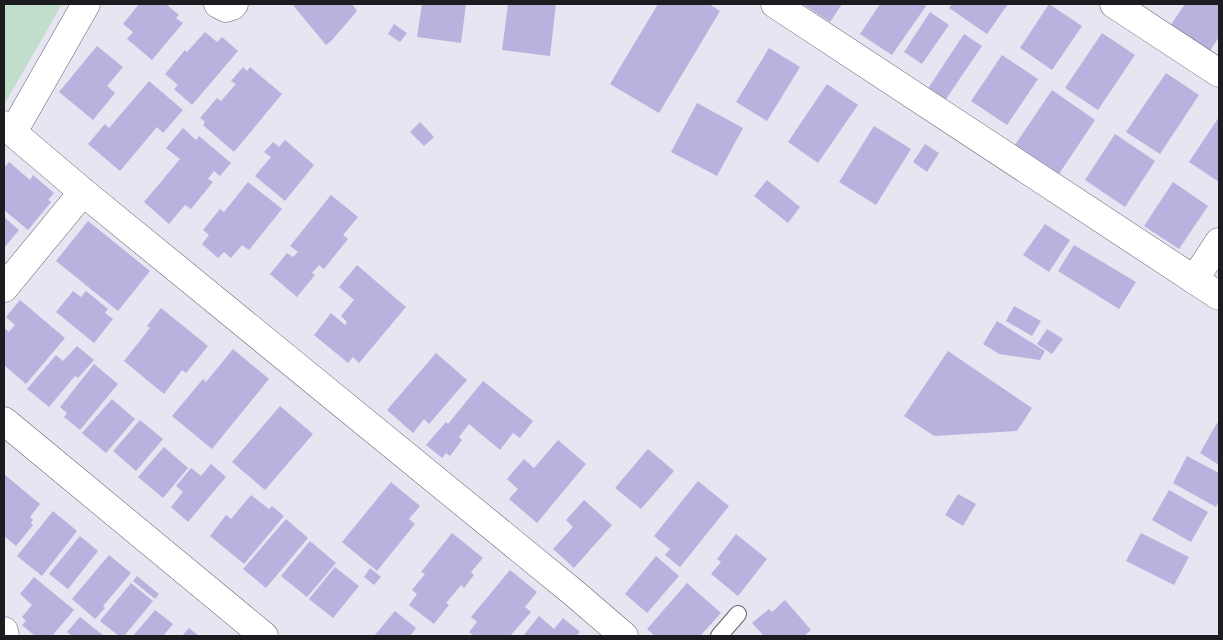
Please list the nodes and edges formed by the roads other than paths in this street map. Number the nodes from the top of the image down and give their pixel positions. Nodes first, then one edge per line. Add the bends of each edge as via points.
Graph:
1 (86, 4) edge
2 (218, 4) edge
3 (234, 4) edge
4 (775, 4) edge
5 (1130, 8) edge
6 (1219, 73) edge
7 (9, 129) edge
8 (83, 192) junction
9 (1219, 242) edge
10 (1194, 280) junction
11 (4, 288) edge
12 (1219, 296) edge
13 (4, 421) edge
14 (738, 614) dead end
15 (4, 631) edge
16 (5, 636) edge
17 (264, 636) edge
18 (624, 636) edge
19 (719, 636) edge

1 - 7 street
2 - 3 street via 226,8
4 - 10 street
5 - 6 street
7 - 8 street
8 - 11 street
8 - 18 street
9 - 10 street
10 - 12 street
13 - 17 street
14 - 19 lane
15 - 16 street

